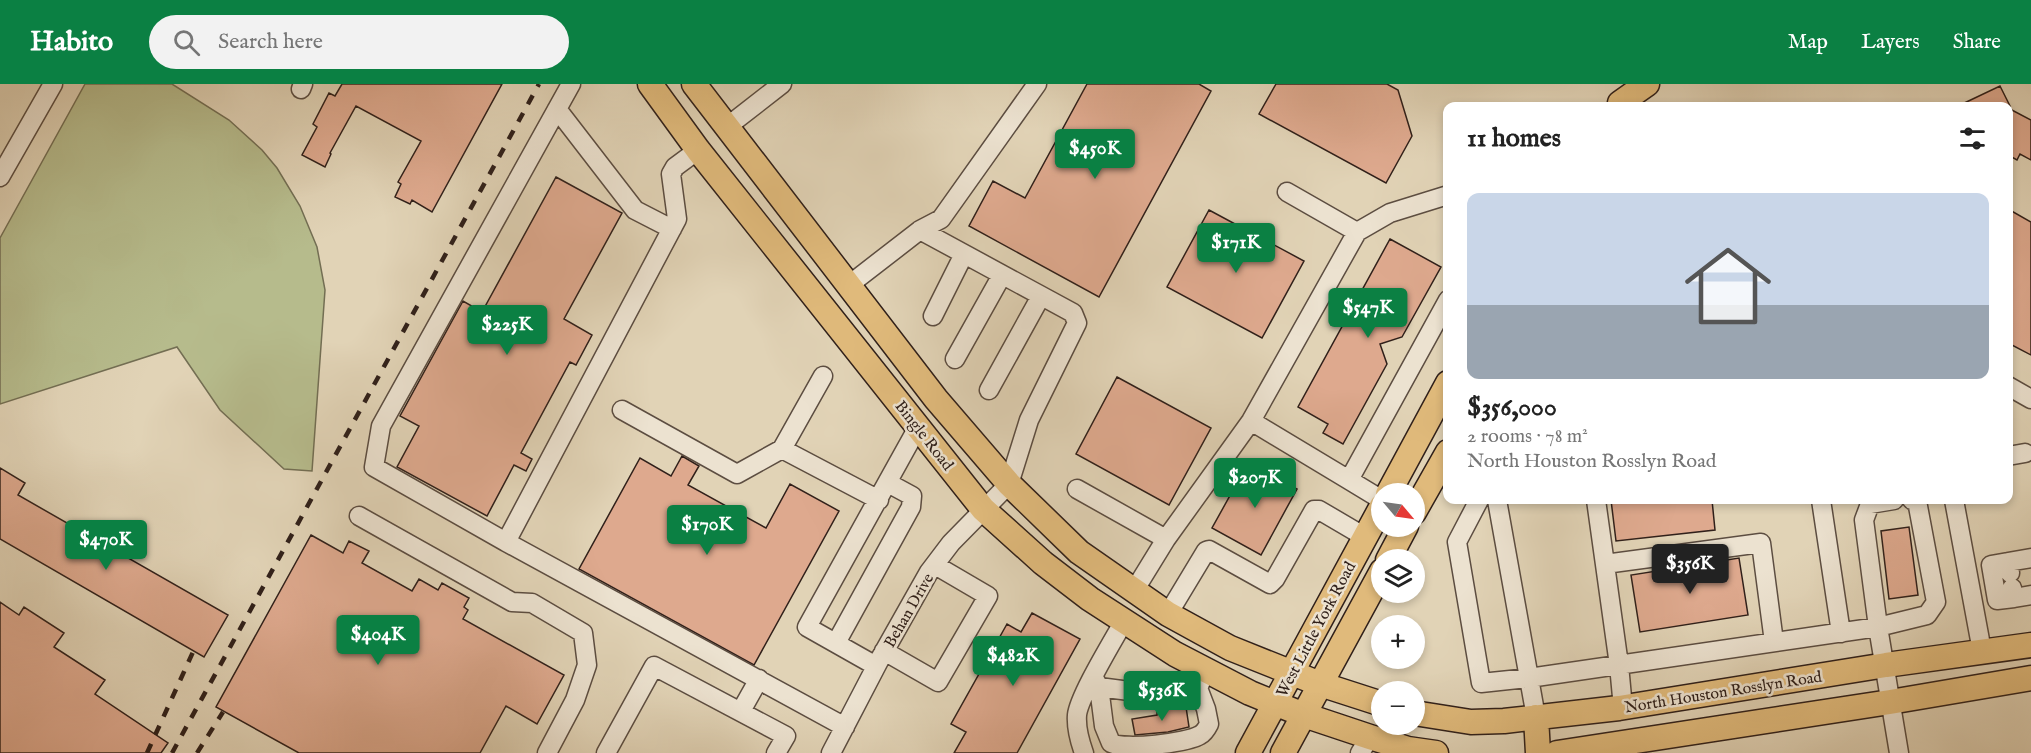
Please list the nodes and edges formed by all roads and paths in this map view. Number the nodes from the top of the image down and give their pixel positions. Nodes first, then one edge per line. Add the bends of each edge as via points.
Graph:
1 (53, 84) edge
2 (571, 84) edge
3 (650, 84) edge
4 (694, 84) edge
5 (782, 84) edge
6 (1037, 84) edge
7 (1647, 84) edge
8 (1621, 100) edge
9 (557, 109) junction
10 (728, 126) junction
11 (698, 150) junction
12 (0, 177) edge
13 (1287, 192) dead end
14 (1443, 197) edge
15 (672, 229) junction
16 (920, 230) junction
17 (1357, 232) junction
18 (964, 254) junction
19 (1002, 275) junction
20 (849, 285) junction
21 (1041, 296) junction
22 (1443, 309) edge
23 (933, 316) dead end
24 (955, 359) dead end
25 (823, 376) dead end
26 (2013, 389) edge
27 (989, 390) dead end
28 (1443, 392) edge
29 (2031, 399) edge
30 (622, 410) dead end
31 (1251, 421) junction
32 (918, 427) junction
33 (782, 449) junction
34 (1443, 461) edge
35 (1348, 480) junction
36 (888, 483) junction
37 (1394, 483) edge
38 (1009, 484) junction
39 (1077, 489) dead end
40 (1425, 493) edge
41 (1371, 494) edge
42 (879, 500) junction
43 (1477, 504) edge
44 (1498, 504) edge
45 (1597, 504) edge
46 (1822, 504) edge
47 (1870, 504) edge
48 (1918, 504) edge
49 (1955, 504) edge
50 (983, 508) junction
51 (359, 516) dead end
52 (1371, 526) edge
53 (1365, 537) junction
54 (1166, 540) junction
55 (506, 542) junction
56 (2031, 560) edge
57 (1605, 564) junction
58 (934, 566) junction
59 (1966, 570) junction
60 (2011, 580) edge
61 (1134, 591) junction
62 (1371, 592) edge
63 (1168, 614) junction
64 (1124, 621) junction
65 (1878, 627) junction
66 (1842, 633) junction
67 (1774, 642) junction
68 (836, 643) junction
69 (2031, 645) edge
70 (1982, 651) junction
71 (880, 659) junction
72 (1619, 665) junction
73 (1886, 665) junction
74 (1291, 673) junction
75 (1528, 678) junction
76 (2031, 678) edge
77 (759, 680) junction
78 (1320, 684) junction
79 (1203, 688) junction
80 (1097, 690) junction
81 (1371, 700) edge
82 (1890, 702) junction
83 (1274, 704) junction
84 (1623, 708) junction
85 (741, 711) junction
86 (1304, 715) junction
87 (1425, 715) edge
88 (1536, 717) junction
89 (845, 727) junction
90 (1365, 745) edge
91 (1408, 751) edge
92 (547, 753) edge
93 (606, 753) edge
94 (776, 753) edge
95 (831, 753) edge
96 (1084, 753) edge
97 (1248, 753) edge
98 (1283, 753) edge
99 (1436, 753) edge
100 (1538, 753) edge
101 (1557, 753) edge
102 (1899, 753) edge

1 - 12 street
2 - 9 street
3 - 11 main road, Bingle Road
4 - 10 main road, Bingle Road
5 - 10 street
6 - 16 street via 941,219
7 - 8 main road
9 - 15 street via 635,210
9 - 55 street via 381,426 374,467
10 - 11 main road
10 - 20 main road, Bingle Road
11 - 15 street via 671,174 677,219
11 - 32 main road, Bingle Road
13 - 17 street
14 - 17 street via 1390,213
15 - 55 street
16 - 18 street
16 - 20 street
17 - 31 street
18 - 19 street
18 - 23 street
19 - 21 street
19 - 24 street
20 - 38 main road, Bingle Road via 936,399
21 - 27 street
21 - 38 street via 1073,313 1077,322 1029,420
22 - 35 street
25 - 33 street
26 - 29 street
28 - 37 main road
30 - 33 street via 737,474
31 - 35 street
31 - 54 street
32 - 36 street
32 - 50 main road, Bingle Road
33 - 42 street
34 - 40 main road
35 - 41 street
36 - 42 street
36 - 68 street via 912,496 911,507
38 - 50 street, Behan Drive
38 - 61 main road, Bingle Road via 1079,552
39 - 54 street
42 - 68 street via 807,627
43 - 75 street via 1457,542 1480,683
44 - 75 street
45 - 57 street
46 - 66 street
47 - 65 street via 1863,520
48 - 65 street via 1936,602 1927,615
49 - 59 street
50 - 58 street, Behan Drive
50 - 64 main road, Bingle Road via 1043,563
51 - 92 street via 512,602 532,603 583,633 587,665 575,700
52 - 53 main road, West Little York Road
53 - 63 street via 1314,510 1270,584 1206,551
53 - 74 main road, West Little York Road
54 - 61 street
55 - 77 street
56 - 60 street
57 - 67 street via 1761,543
57 - 72 street
58 - 71 street, Behan Drive
58 - 71 street via 988,596 938,682
59 - 60 street
59 - 70 street
61 - 63 main road, Bingle Road
62 - 78 main road, West Little York Road
63 - 74 main road, Bingle Road via 1230,648
64 - 79 main road, Bingle Road via 1175,654
64 - 80 street
65 - 66 street
65 - 73 street
66 - 67 street
67 - 72 street
68 - 71 street
69 - 70 main road, North Houston Rosslyn Road
70 - 73 main road, North Houston Rosslyn Road
71 - 89 street, Behan Drive
72 - 75 street
72 - 84 street
73 - 82 street
73 - 84 main road, North Houston Rosslyn Road
74 - 78 main road, Bingle Road
74 - 83 main road, West Little York Road
75 - 88 street
76 - 82 main road
77 - 85 street
77 - 89 street
78 - 81 main road
78 - 86 main road, West Little York Road
79 - 80 street via 1175,697
79 - 80 street via 1209,724 1200,735 1127,747 1112,743 1104,726
79 - 83 main road, Bingle Road
80 - 96 street via 1083,698 1077,715
82 - 101 main road
82 - 102 street
83 - 86 main road
83 - 97 main road, West Little York Road
84 - 88 main road, North Houston Rosslyn Road
85 - 93 street via 654,666
85 - 94 street via 786,736
86 - 90 main road
86 - 98 main road, West Little York Road
87 - 88 main road, North Houston Rosslyn Road via 1471,722
88 - 100 main road
89 - 95 street, Behan Drive
90 - 91 main road
91 - 99 main road

